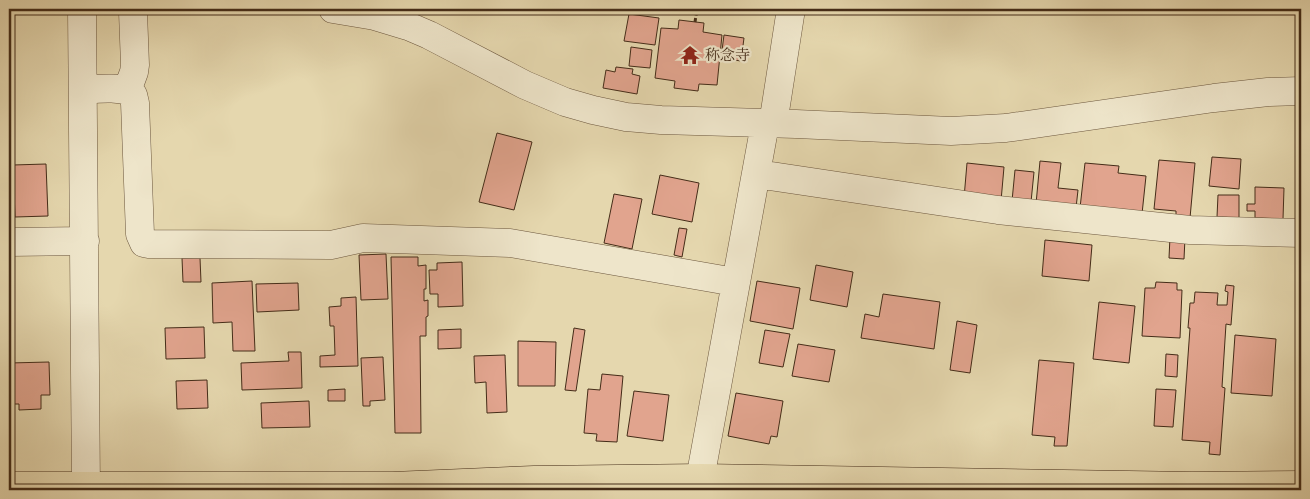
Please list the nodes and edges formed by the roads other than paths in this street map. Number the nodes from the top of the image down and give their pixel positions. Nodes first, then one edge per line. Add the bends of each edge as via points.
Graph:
1 (82, 9) edge
2 (333, 9) edge
3 (791, 9) edge
4 (133, 12) dead end
5 (83, 90) junction
6 (127, 91) junction
7 (1301, 92) edge
8 (769, 124) junction
9 (757, 174) junction
10 (1301, 233) edge
11 (9, 242) edge
12 (85, 242) junction
13 (735, 282) junction
14 (699, 484) edge
15 (9, 486) edge
16 (1297, 487) edge
17 (86, 488) edge
18 (1192, 488) edge

1 - 5 street
2 - 8 street via 408,26 565,102 593,110 662,120
3 - 8 street
4 - 6 street via 136,65
5 - 6 street
5 - 12 street
6 - 13 street via 134,96 135,103 140,234 144,243 331,245 363,238 510,243
7 - 8 street via 1214,98 1006,128 951,131
8 - 9 street
9 - 10 street via 998,210 1190,230
9 - 13 street
11 - 12 street
12 - 17 street
13 - 14 street
14 - 17 main road via 534,480 393,486
14 - 18 main road
15 - 17 main road
16 - 18 main road

